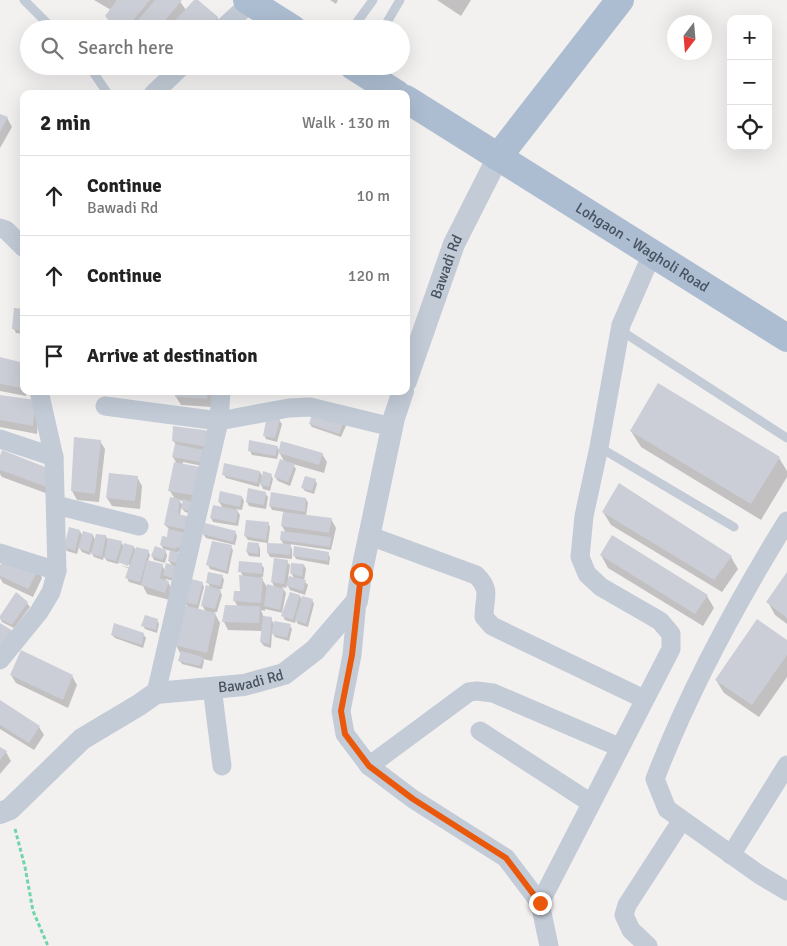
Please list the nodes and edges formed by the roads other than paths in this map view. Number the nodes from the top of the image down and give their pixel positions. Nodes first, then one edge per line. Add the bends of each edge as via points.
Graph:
1 (24, 0) edge
2 (373, 0) edge
3 (400, 0) edge
4 (620, 0) edge
5 (249, 1) edge
6 (44, 20) edge
7 (231, 20) edge
8 (279, 20) edge
9 (359, 20) edge
10 (388, 20) edge
11 (95, 75) edge
12 (173, 75) edge
13 (370, 75) edge
14 (105, 90) edge
15 (157, 90) edge
16 (391, 90) edge
17 (410, 102) edge
18 (498, 157) junction
19 (0, 228) edge
20 (20, 244) edge
21 (652, 254) junction
22 (620, 330) junction
23 (787, 338) edge
24 (410, 370) edge
25 (40, 395) edge
26 (221, 395) edge
27 (402, 395) edge
28 (105, 406) dead end
29 (219, 421) junction
30 (392, 427) junction
31 (787, 438) edge
32 (0, 439) edge
33 (599, 447) junction
34 (54, 457) junction
35 (56, 505) junction
36 (787, 521) edge
37 (139, 526) dead end
38 (734, 527) dead end
39 (370, 536) junction
40 (0, 553) edge
41 (57, 571) junction
42 (358, 601) junction
43 (0, 660) edge
44 (212, 688) junction
45 (156, 693) junction
46 (644, 699) junction
47 (480, 730) dead end
48 (619, 747) junction
49 (787, 765) edge
50 (222, 766) dead end
51 (369, 766) junction
52 (591, 803) junction
53 (5, 811) edge
54 (682, 820) junction
55 (731, 855) junction
56 (787, 892) edge
57 (540, 903) junction
58 (549, 946) edge
59 (648, 946) edge

1 - 6 lane
2 - 9 lane
3 - 10 lane
4 - 18 main road
5 - 7 street
5 - 8 main road
11 - 14 lane
12 - 15 street
13 - 16 main road
17 - 18 main road, Lohgaon - Wagholi Road
18 - 21 main road, Lohgaon - Wagholi Road
18 - 24 street, Bawadi Rd via 454,244
19 - 20 street
21 - 22 street
21 - 23 main road, Lohgaon - Wagholi Road
22 - 31 lane
22 - 33 street
25 - 34 street
26 - 29 street
27 - 30 street
28 - 29 street
29 - 30 street via 310,407
29 - 45 street
30 - 39 street
32 - 34 street
33 - 38 lane
33 - 46 street via 584,516 580,556 587,574 601,587 660,621 671,634 671,649
34 - 35 street
35 - 37 street
35 - 41 street
36 - 54 street via 692,690 655,779 667,809
39 - 42 street
39 - 46 street via 476,575 484,583 484,617 492,626
40 - 41 street
41 - 43 street via 51,592 39,612
42 - 44 street, Bawadi Rd via 315,650 284,674 244,685
42 - 51 street via 341,711 345,734
44 - 45 street, Bawadi Rd
44 - 50 street
45 - 53 street, Bawadi Rd via 82,738
46 - 48 street
47 - 52 street
48 - 51 street via 493,693 477,691 468,692
48 - 52 street
49 - 55 street
51 - 57 street via 413,799 506,858
52 - 57 street
54 - 55 street
54 - 59 street via 627,905 624,915 631,930
55 - 56 street
57 - 58 street

